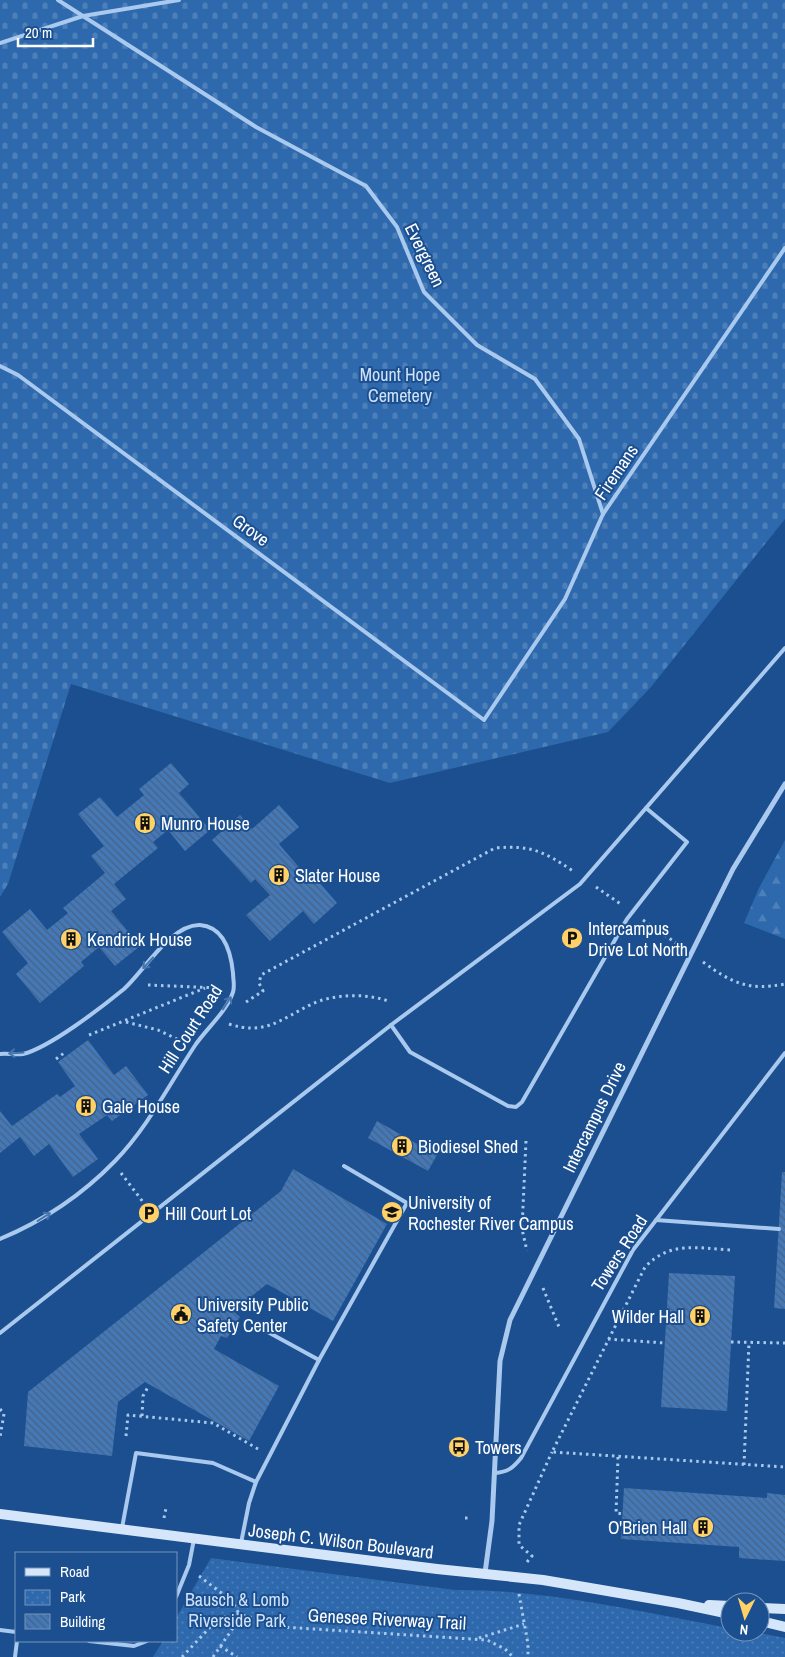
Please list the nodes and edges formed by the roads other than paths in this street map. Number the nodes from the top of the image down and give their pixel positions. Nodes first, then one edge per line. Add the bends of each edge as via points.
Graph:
1 (58, 0) edge
2 (179, 0) edge
3 (83, 16) junction
4 (0, 43) edge
5 (785, 248) edge
6 (0, 366) edge
7 (603, 514) junction
8 (785, 648) edge
9 (484, 720) joint
10 (785, 784) edge
11 (646, 808) junction
12 (391, 1025) junction
13 (785, 1053) edge
14 (0, 1054) edge
15 (344, 1166) dead end
16 (656, 1220) junction
17 (779, 1229) dead end
18 (0, 1239) edge
19 (266, 1332) dead end
20 (0, 1333) edge
21 (319, 1360) junction
22 (495, 1473) junction
23 (256, 1482) junction
24 (0, 1514) edge
25 (122, 1530) junction
26 (194, 1539) junction
27 (241, 1545) junction
28 (485, 1573) junction
29 (178, 1592) edge
30 (678, 1603) junction
31 (720, 1605) edge
32 (770, 1608) edge
33 (785, 1609) edge
34 (720, 1612) edge
35 (770, 1623) edge
36 (785, 1627) edge
37 (0, 1630) edge
38 (15, 1632) edge
39 (17, 1642) edge
40 (99, 1642) edge
41 (144, 1642) edge
42 (15, 1657) edge

1 - 3 lane, Evergreen
2 - 3 lane
3 - 4 lane
3 - 7 lane, Evergreen via 256,127 366,186 397,227 424,292 477,345 535,379 579,439
5 - 7 lane, Firemans
6 - 9 lane, Grove via 18,375
7 - 9 lane, Firemans via 565,599
8 - 11 lane
10 - 22 street, Intercampus Drive via 732,869 510,1320 500,1362
11 - 12 lane via 580,884
11 - 12 lane via 686,842 627,919 522,1102 516,1107 508,1106 410,1052
12 - 20 lane
13 - 16 lane, Towers Road
18 -> 14 lane, Hill Court Road via 31,1225 80,1193 114,1162 142,1128 197,1042 229,1002 234,990 232,962 226,942 215,930 200,925 182,928 125,987 84,1019 23,1054
15 - 21 lane via 408,1203
16 - 17 lane
16 - 22 lane, Towers Road via 633,1250 520,1458 514,1467
19 - 21 lane
21 - 23 lane
22 - 28 street, Intercampus Drive
23 - 25 lane via 213,1463 136,1453
23 - 27 lane via 248,1503
24 - 25 street, Joseph C. Wilson Boulevard
25 - 26 street, Joseph C. Wilson Boulevard
26 - 27 street, Joseph C. Wilson Boulevard
26 - 29 lane via 187,1571
27 - 28 street, Joseph C. Wilson Boulevard
28 - 30 street, Joseph C. Wilson Boulevard via 567,1583
30 - 31 street, Joseph C. Wilson Boulevard
30 - 34 street, Joseph C. Wilson Boulevard
32 - 33 street
35 - 36 street
37 - 38 lane
39 - 42 lane
40 - 41 lane via 134,1646

